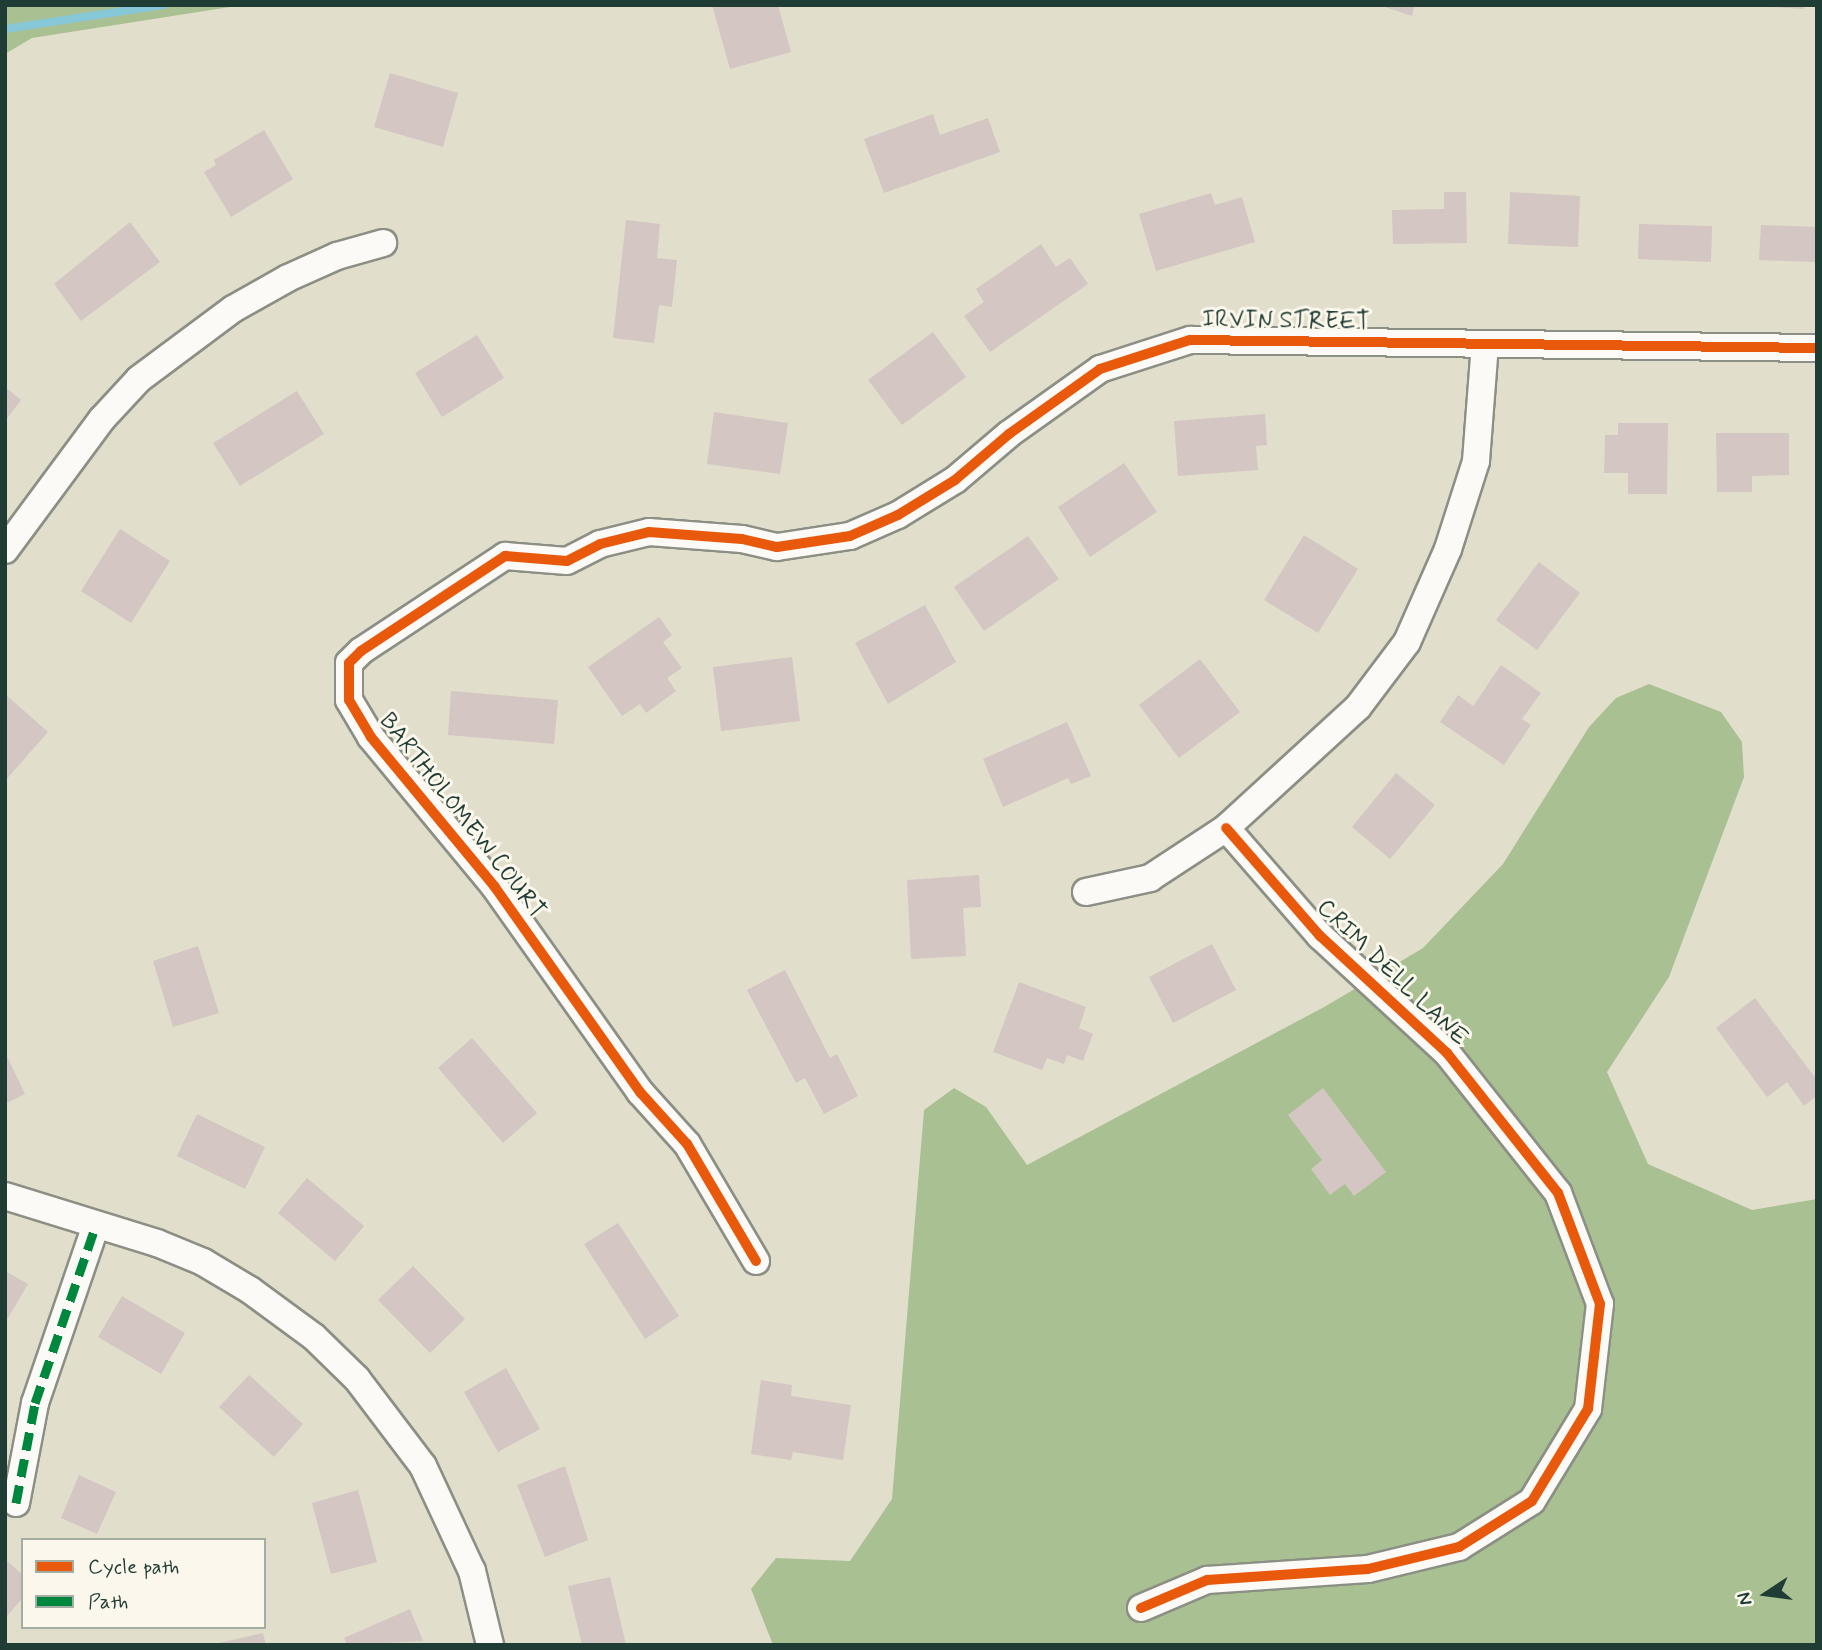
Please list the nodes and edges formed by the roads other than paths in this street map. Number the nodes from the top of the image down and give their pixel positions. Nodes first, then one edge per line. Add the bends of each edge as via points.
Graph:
1 (383, 243) dead end
2 (1485, 344) junction
3 (1817, 348) edge
4 (5, 550) edge
5 (567, 561) joint
6 (1226, 828) junction
7 (1086, 892) dead end
8 (5, 1196) edge
9 (96, 1225) junction
10 (756, 1261) dead end
11 (16, 1503) dead end
12 (1141, 1608) dead end
13 (490, 1645) edge

1 - 4 street via 337,256 288,278 233,309 139,379 102,419
2 - 3 street, IRVIN STREET
2 - 5 street, IRVIN STREET via 1190,340 1100,369 954,480 898,515 850,536 777,547 742,539 649,532 600,544
2 - 6 street via 1476,461 1448,549 1407,642 1358,706
5 - 10 street, BARTHOLOMEW COURT via 505,556 361,651 349,663 349,700 371,737 495,887 640,1092 687,1144
6 - 7 street via 1150,878
6 - 12 street, CRIM DELL LANE via 1320,936 1447,1053 1558,1193 1600,1304 1588,1409 1532,1501 1459,1547 1368,1570 1207,1580
8 - 9 street
9 - 11 street via 35,1403
9 - 13 street via 203,1262 314,1337 357,1379 423,1466 449,1516 472,1571

